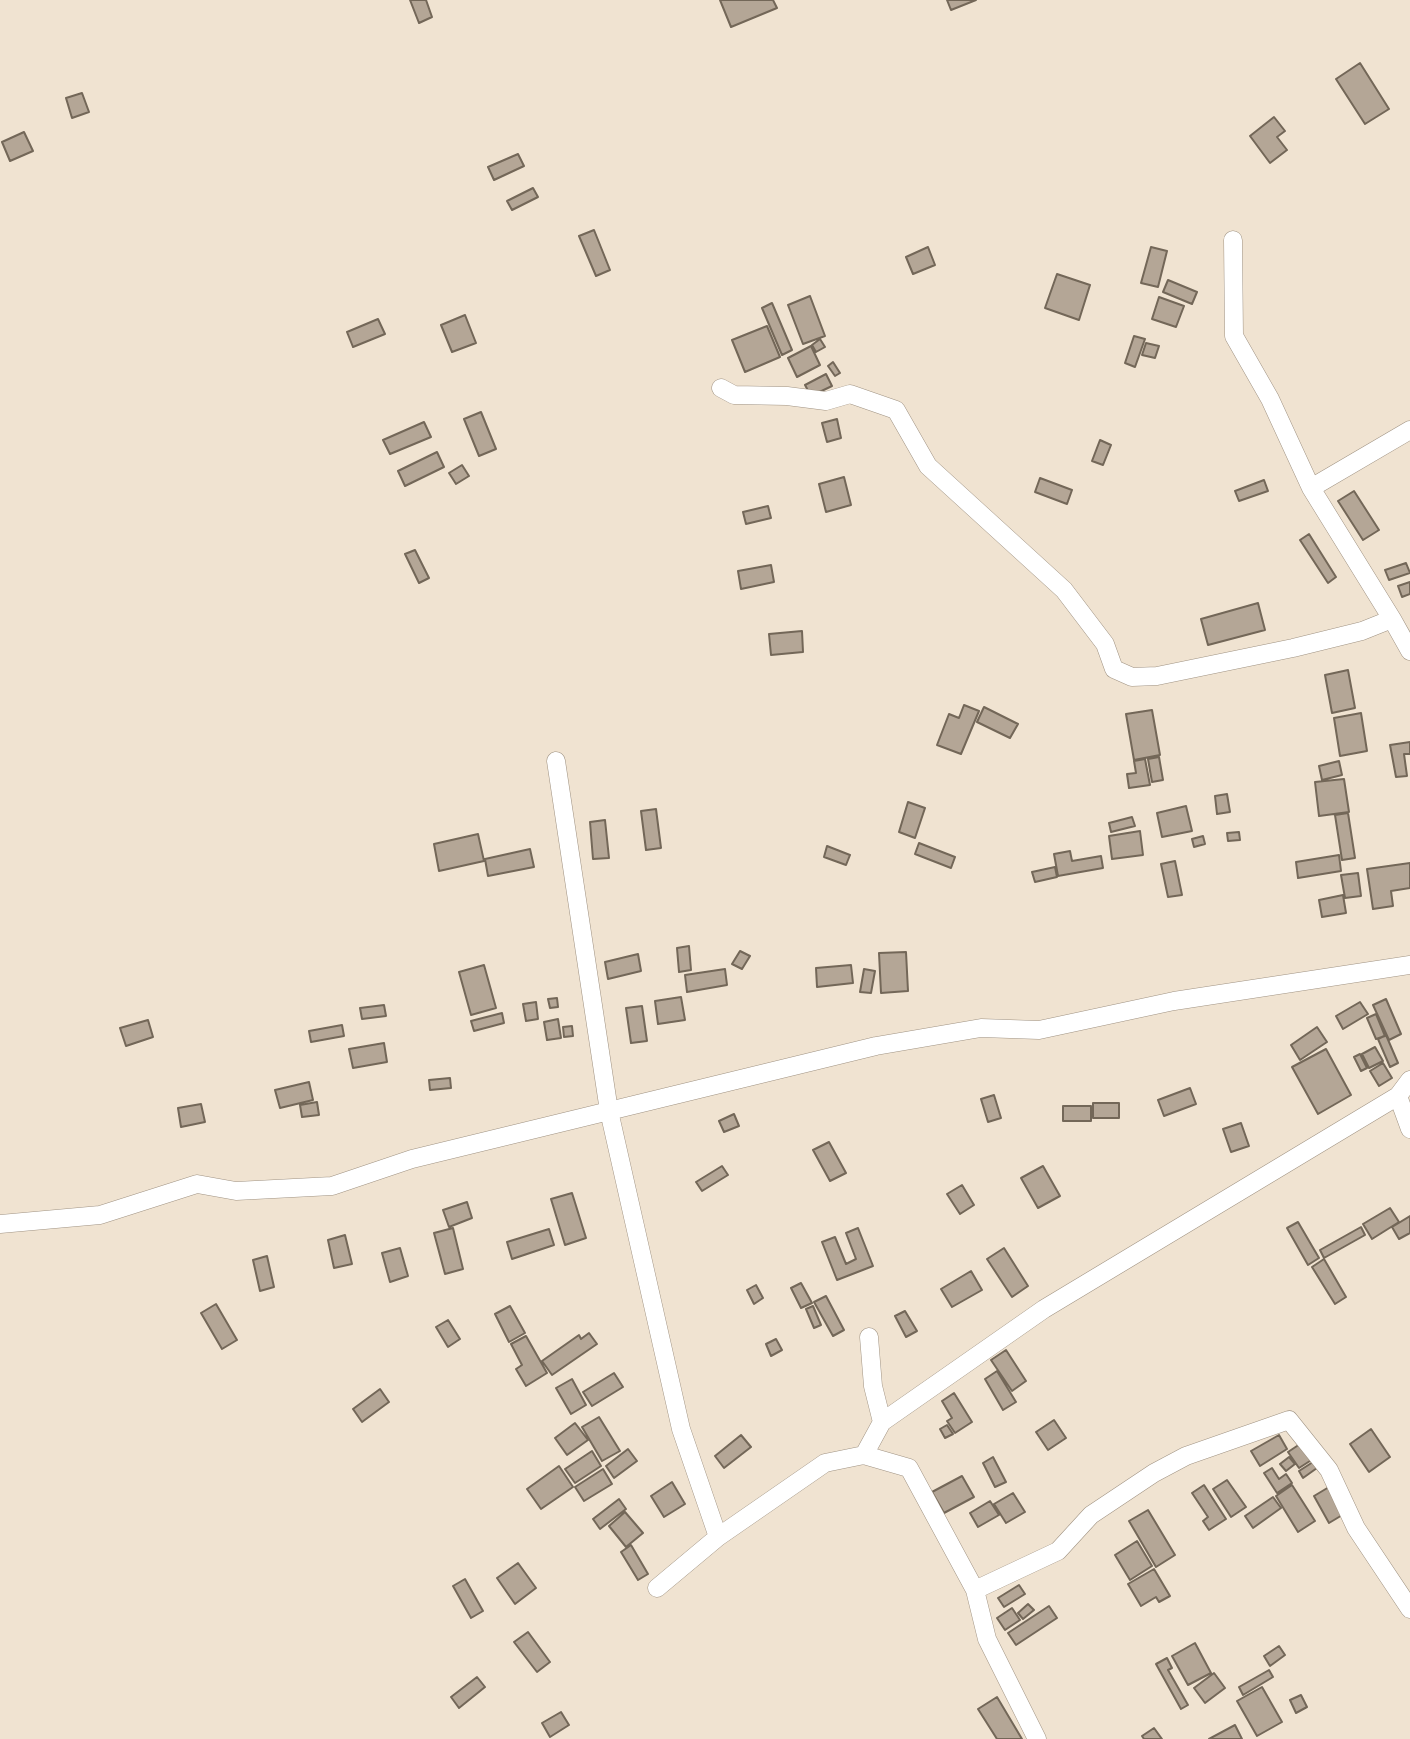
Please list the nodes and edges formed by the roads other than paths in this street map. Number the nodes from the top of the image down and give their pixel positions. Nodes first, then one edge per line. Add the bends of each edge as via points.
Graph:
1 (1233, 240) dead end
2 (721, 388) dead end
3 (1410, 430) edge
4 (1311, 488) junction
5 (1392, 619) junction
6 (1410, 651) edge
7 (556, 761) dead end
8 (1410, 965) edge
9 (1410, 1080) edge
10 (1398, 1096) junction
11 (608, 1111) junction
12 (1410, 1129) edge
13 (0, 1224) edge
14 (869, 1337) dead end
15 (882, 1422) junction
16 (864, 1455) junction
17 (718, 1537) junction
18 (657, 1588) dead end
19 (975, 1590) junction
20 (1410, 1609) edge
21 (1037, 1739) edge

1 - 4 street via 1234,336 1270,399
2 - 5 street via 734,395 826,401 850,394 895,410 928,466 1064,590 1105,644 1114,669 1132,677 1293,649
3 - 4 street
4 - 5 street
5 - 6 street
7 - 11 street
8 - 11 street via 1174,1001 1039,1030 982,1028 876,1046
9 - 10 street
10 - 12 street
10 - 15 street via 1044,1309
11 - 13 street via 412,1159 332,1186 236,1191 197,1184 100,1215
11 - 17 street via 681,1429
14 - 15 street
15 - 16 street
16 - 17 street via 825,1463
16 - 19 street via 909,1468
17 - 18 street
19 - 20 street via 1058,1551 1091,1515 1154,1473 1186,1456 1289,1420 1329,1470 1356,1528
19 - 21 street via 986,1639

